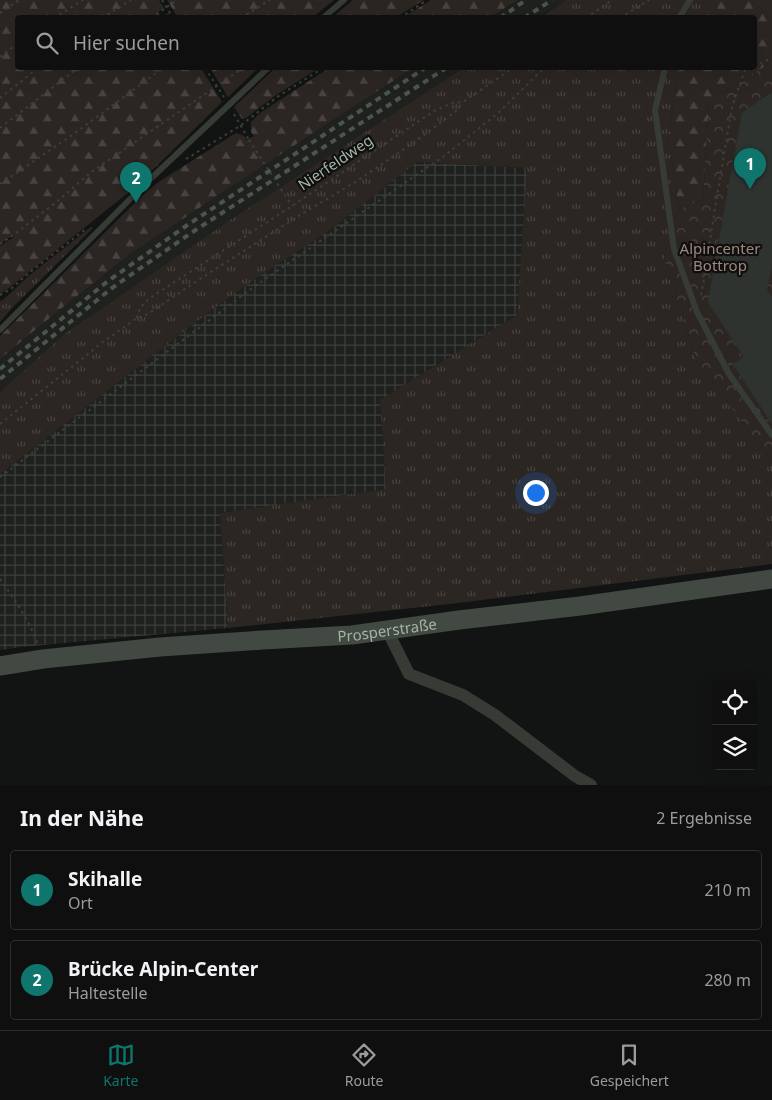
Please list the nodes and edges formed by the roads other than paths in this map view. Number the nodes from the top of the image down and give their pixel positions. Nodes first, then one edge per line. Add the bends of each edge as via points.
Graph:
1 (344, 0) edge
2 (690, 0) edge
3 (326, 15) edge
4 (681, 15) edge
5 (266, 70) edge
6 (665, 70) edge
7 (0, 330) edge
8 (772, 435) edge
9 (772, 579) edge
10 (387, 630) junction
11 (0, 666) edge
12 (592, 785) edge

1 - 3 lane
2 - 4 lane
5 - 7 lane via 144,185
6 - 8 lane via 655,110 674,249 697,312 729,374
9 - 10 main road, Prosperstraße
10 - 11 main road, Prosperstraße via 160,647
10 - 12 street via 409,674 463,695

